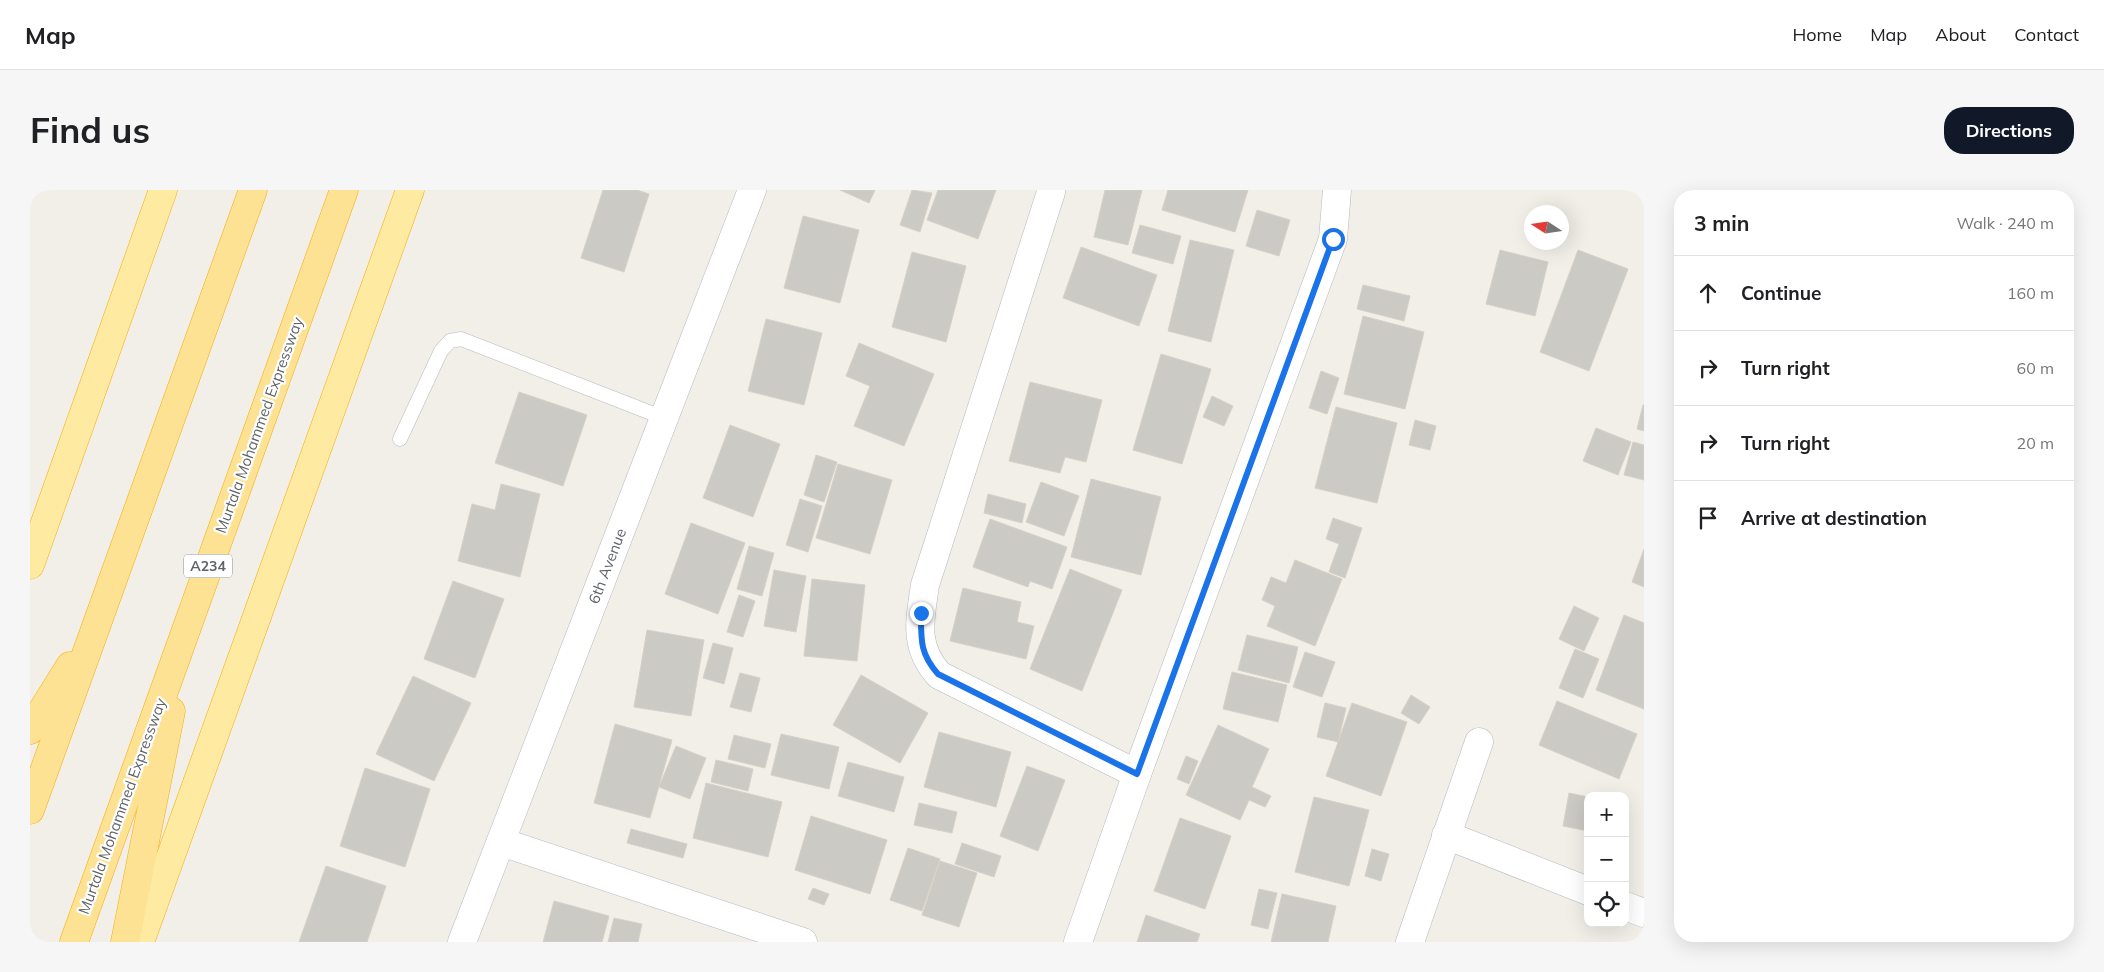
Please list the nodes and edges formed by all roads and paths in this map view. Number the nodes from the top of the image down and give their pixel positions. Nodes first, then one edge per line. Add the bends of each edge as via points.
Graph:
1 (163, 190) edge
2 (253, 190) edge
3 (344, 190) edge
4 (410, 190) edge
5 (752, 190) edge
6 (1337, 190) edge
7 (1051, 192) dead end
8 (664, 418) junction
9 (400, 439) dead end
10 (30, 565) edge
11 (189, 619) junction
12 (98, 620) junction
13 (30, 730) edge
14 (1479, 742) dead end
15 (1137, 774) junction
16 (30, 810) edge
17 (1446, 835) junction
18 (501, 842) junction
19 (1584, 889) edge
20 (798, 941) edge
21 (74, 942) edge
22 (125, 942) edge
23 (140, 942) edge
24 (462, 942) edge
25 (1078, 942) edge
26 (1410, 942) edge

1 - 10 highway
2 - 12 highway
3 - 11 highway, Murtala Mohammed Expressway / A234
4 - 23 highway
5 - 8 street, 6th Avenue
6 - 15 street via 1333,239
7 - 15 street via 925,585 921,641 926,661 938,674
8 - 9 lane via 461,339 450,341 441,351
8 - 18 street, 6th Avenue
11 - 21 highway, Murtala Mohammed Expressway / A234
11 - 22 highway
12 - 13 highway
12 - 16 highway
14 - 17 street
15 - 25 street
17 - 19 street
17 - 26 street
18 - 20 street
18 - 24 street, 6th Avenue

